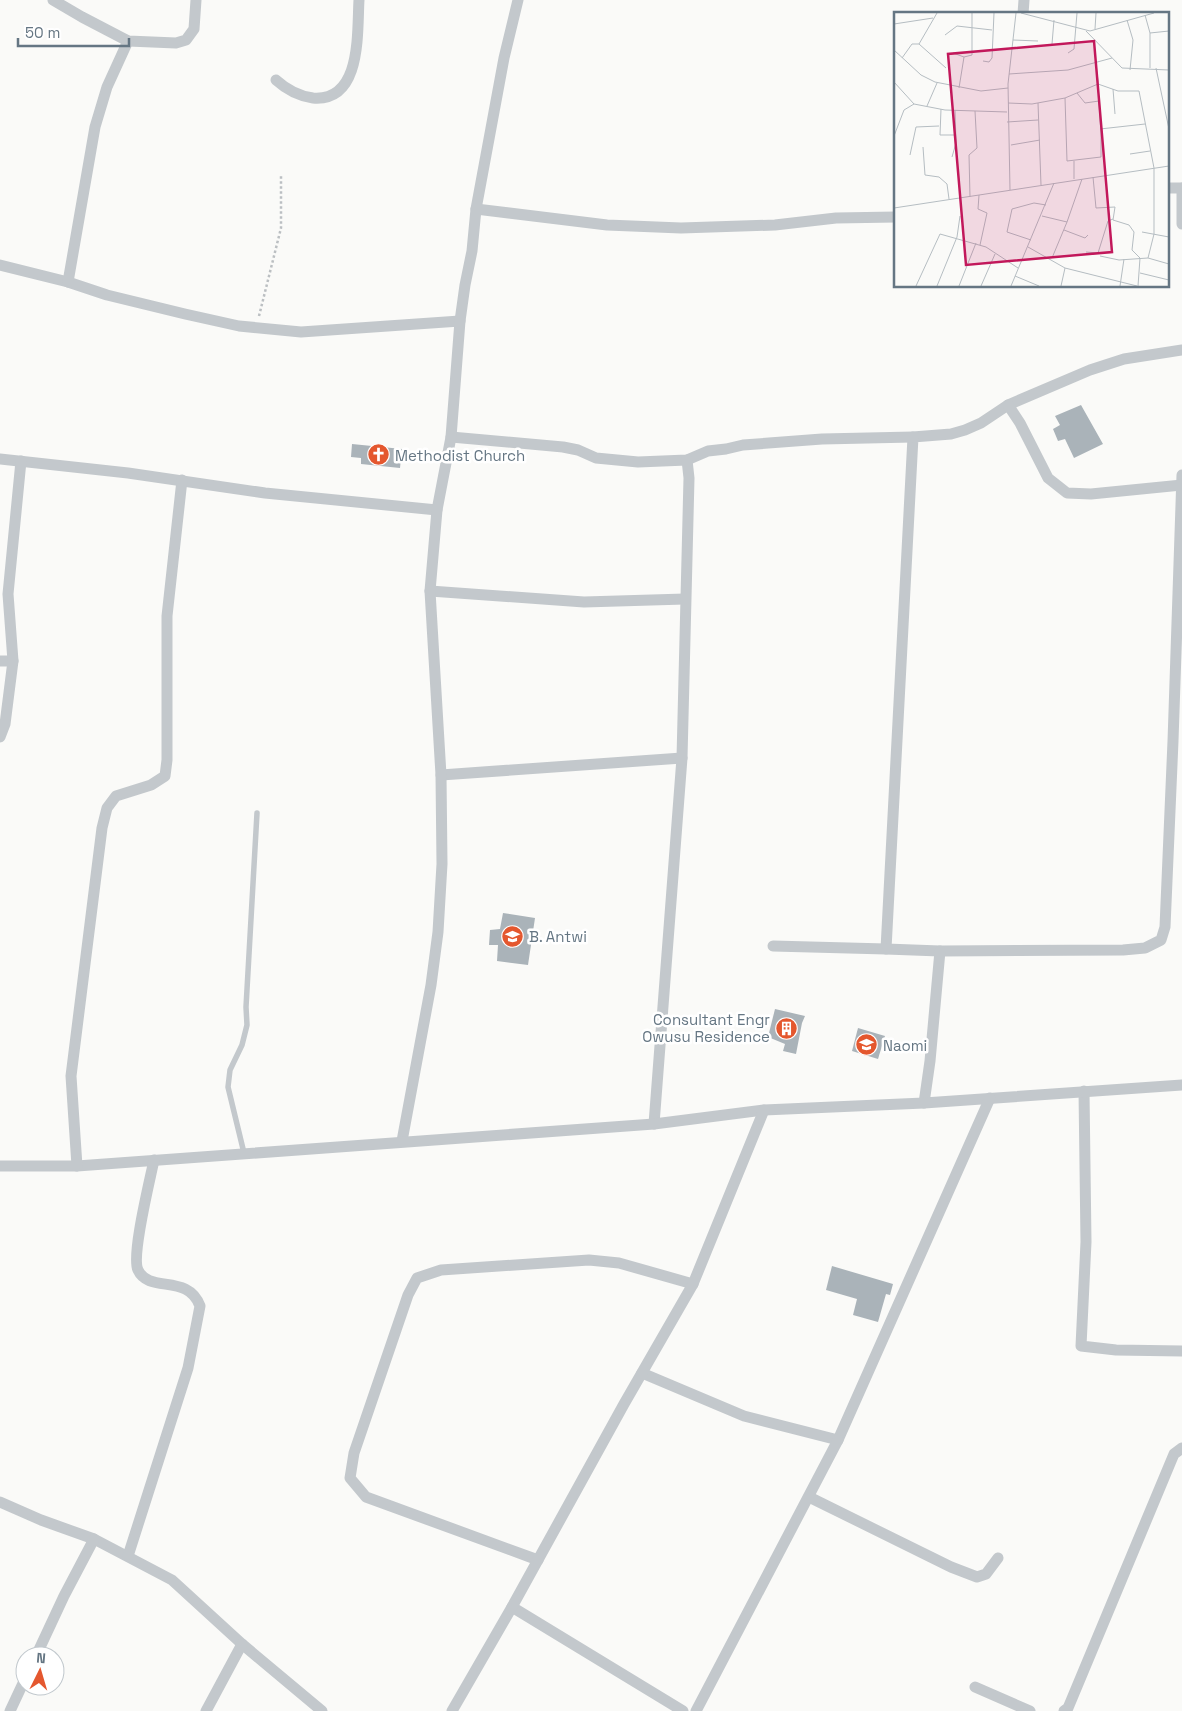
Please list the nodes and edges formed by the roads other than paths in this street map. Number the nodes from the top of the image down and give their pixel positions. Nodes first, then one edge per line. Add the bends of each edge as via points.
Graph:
1 (53, 0) edge
2 (196, 0) edge
3 (359, 0) edge
4 (518, 0) edge
5 (128, 40) junction
6 (276, 80) dead end
7 (1182, 188) edge
8 (476, 209) junction
9 (894, 217) edge
10 (1182, 224) edge
11 (0, 265) edge
12 (68, 282) junction
13 (460, 321) junction
14 (1182, 350) edge
15 (1008, 405) junction
16 (451, 437) junction
17 (913, 437) junction
18 (0, 459) edge
19 (687, 460) junction
20 (21, 461) junction
21 (1182, 475) edge
22 (182, 480) junction
23 (1182, 485) edge
24 (437, 510) junction
25 (430, 591) junction
26 (685, 599) junction
27 (0, 661) edge
28 (13, 661) junction
29 (1178, 715) edge
30 (0, 737) edge
31 (682, 758) junction
32 (441, 775) junction
33 (258, 814) dead end
34 (773, 946) dead end
35 (886, 949) junction
36 (940, 951) junction
37 (1182, 1085) edge
38 (1084, 1092) junction
39 (990, 1098) junction
40 (924, 1103) junction
41 (764, 1110) junction
42 (654, 1124) junction
43 (402, 1142) junction
44 (244, 1153) junction
45 (154, 1160) junction
46 (0, 1166) edge
47 (77, 1166) junction
48 (693, 1284) junction
49 (1182, 1351) edge
50 (642, 1373) junction
51 (838, 1440) junction
52 (1182, 1448) edge
53 (809, 1497) junction
54 (0, 1502) edge
55 (94, 1539) junction
56 (128, 1556) junction
57 (998, 1558) dead end
58 (538, 1560) junction
59 (512, 1607) junction
60 (242, 1644) junction
61 (41, 1646) edge
62 (974, 1687) dead end
63 (17, 1696) edge
64 (10, 1711) edge
65 (206, 1711) edge
66 (322, 1711) edge
67 (452, 1711) edge
68 (683, 1711) edge
69 (696, 1711) edge
70 (1030, 1711) edge
71 (1064, 1711) edge

1 - 5 street
2 - 5 street via 194,29 186,40 176,43
3 - 6 street via 354,64 345,84 334,95 323,98 296,94
4 - 8 street
5 - 12 street via 106,87 95,126
7 - 10 street
8 - 9 street via 606,225 681,228
8 - 13 street
11 - 12 street
12 - 13 street via 107,295 239,326 301,332
13 - 16 street
14 - 15 street via 1124,359
15 - 17 street via 965,430
15 - 23 street via 1048,478 1067,493 1091,494
16 - 19 street via 563,447 596,458 638,462
16 - 24 street
17 - 19 street via 743,445 708,451
17 - 35 street
18 - 20 street
19 - 26 street
20 - 22 street
20 - 28 street via 8,594
21 - 23 street
22 - 24 street via 265,493
22 - 47 street via 167,616 165,776 151,785 116,796 107,808 102,828 71,1076
23 - 29 street
24 - 25 street
25 - 26 street via 584,602
25 - 32 street
26 - 31 street
27 - 28 street
28 - 30 street via 5,724
29 - 36 street via 1165,927 1161,940 1145,948 1123,950
31 - 32 street
31 - 42 street
32 - 43 street via 442,864 438,932
33 - 44 lane via 247,1025 230,1070 228,1087
34 - 35 street
35 - 36 street
36 - 40 street
37 - 38 street
38 - 39 street
38 - 49 street via 1086,1242 1081,1346
39 - 40 street
39 - 51 street
40 - 41 street
41 - 42 street
41 - 48 street
42 - 43 street
43 - 44 street
44 - 45 street
45 - 47 street
45 - 56 street via 138,1240 137,1269 145,1279 187,1289 197,1296 200,1306 188,1368
46 - 47 street
48 - 50 street
48 - 58 street via 619,1263 589,1260 441,1270 417,1278 412,1286 354,1454 350,1478 366,1497
50 - 51 street via 744,1416
50 - 58 street
51 - 53 street
52 - 71 street via 1174,1454
53 - 57 street via 977,1577 986,1574
53 - 69 street
54 - 55 street
55 - 56 street
55 - 61 street
56 - 60 street via 172,1580
58 - 59 street
59 - 67 street
59 - 68 street
60 - 65 street
60 - 66 street
62 - 70 street
63 - 64 street

